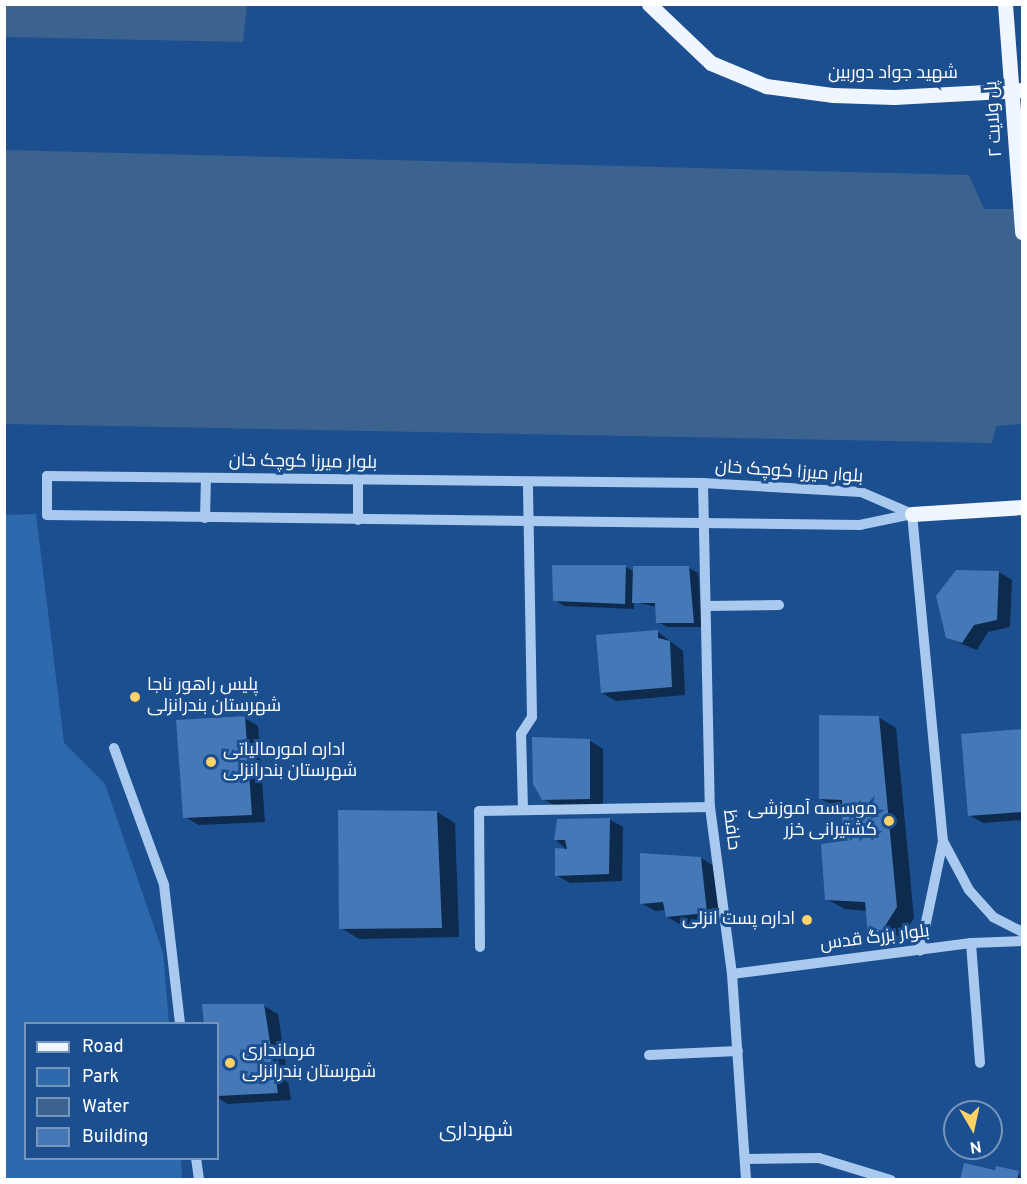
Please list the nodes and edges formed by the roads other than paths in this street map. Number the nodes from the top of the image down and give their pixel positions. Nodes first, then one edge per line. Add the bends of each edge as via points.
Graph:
1 (649, 4) edge
2 (1005, 4) edge
3 (1023, 90) edge
4 (1023, 232) edge
5 (206, 478) junction
6 (358, 480) junction
7 (528, 482) junction
8 (702, 483) junction
9 (1023, 507) edge
10 (912, 514) junction
11 (205, 518) junction
12 (358, 520) junction
13 (704, 521) junction
14 (529, 523) junction
15 (779, 605) dead end
16 (706, 606) junction
17 (114, 748) dead end
18 (710, 807) junction
19 (523, 809) junction
20 (943, 841) junction
21 (1023, 932) edge
22 (1023, 941) edge
23 (971, 943) junction
24 (480, 947) dead end
25 (920, 951) junction
26 (732, 974) junction
27 (180, 1022) edge
28 (738, 1051) junction
29 (649, 1055) dead end
30 (981, 1063) dead end
31 (196, 1160) edge
32 (745, 1160) junction
33 (199, 1179) edge
34 (746, 1179) edge
35 (891, 1179) edge

1 - 3 main road, شهید جواد دوربین via 711,63 766,86 833,95 894,97
2 - 4 main road, پل ولایت ۲, bridge
5 - 6 street, بلوار میرزا کوچک خان
5 - 11 street
5 - 11 street, بلوار میرزا کوچک خان via 47,476 47,514
6 - 7 street, بلوار میرزا کوچک خان
6 - 12 street
7 - 8 street, بلوار میرزا کوچک خان
7 - 14 street
8 - 10 street, بلوار میرزا کوچک خان via 861,492
8 - 13 street, حافظ
9 - 10 main road
10 - 13 street, بلوار میرزا کوچک خان via 860,525
10 - 20 street
11 - 12 street, بلوار میرزا کوچک خان
12 - 14 street, بلوار میرزا کوچک خان
13 - 14 street, بلوار میرزا کوچک خان
13 - 16 street, حافظ
14 - 19 street via 532,717 521,734
15 - 16 street
16 - 18 street, حافظ
17 - 27 street via 164,885
18 - 19 street
18 - 26 street, حافظ
19 - 24 street via 479,811
20 - 21 street via 969,890 993,918
20 - 25 street
22 - 23 street, بلوار بزرگ قدس
23 - 25 street, بلوار بزرگ قدس
23 - 30 street
25 - 26 street, بلوار بزرگ قدس
26 - 28 street, حافظ
28 - 29 street
28 - 32 street, حافظ
31 - 33 street
32 - 34 street, حافظ
32 - 35 street via 819,1158

